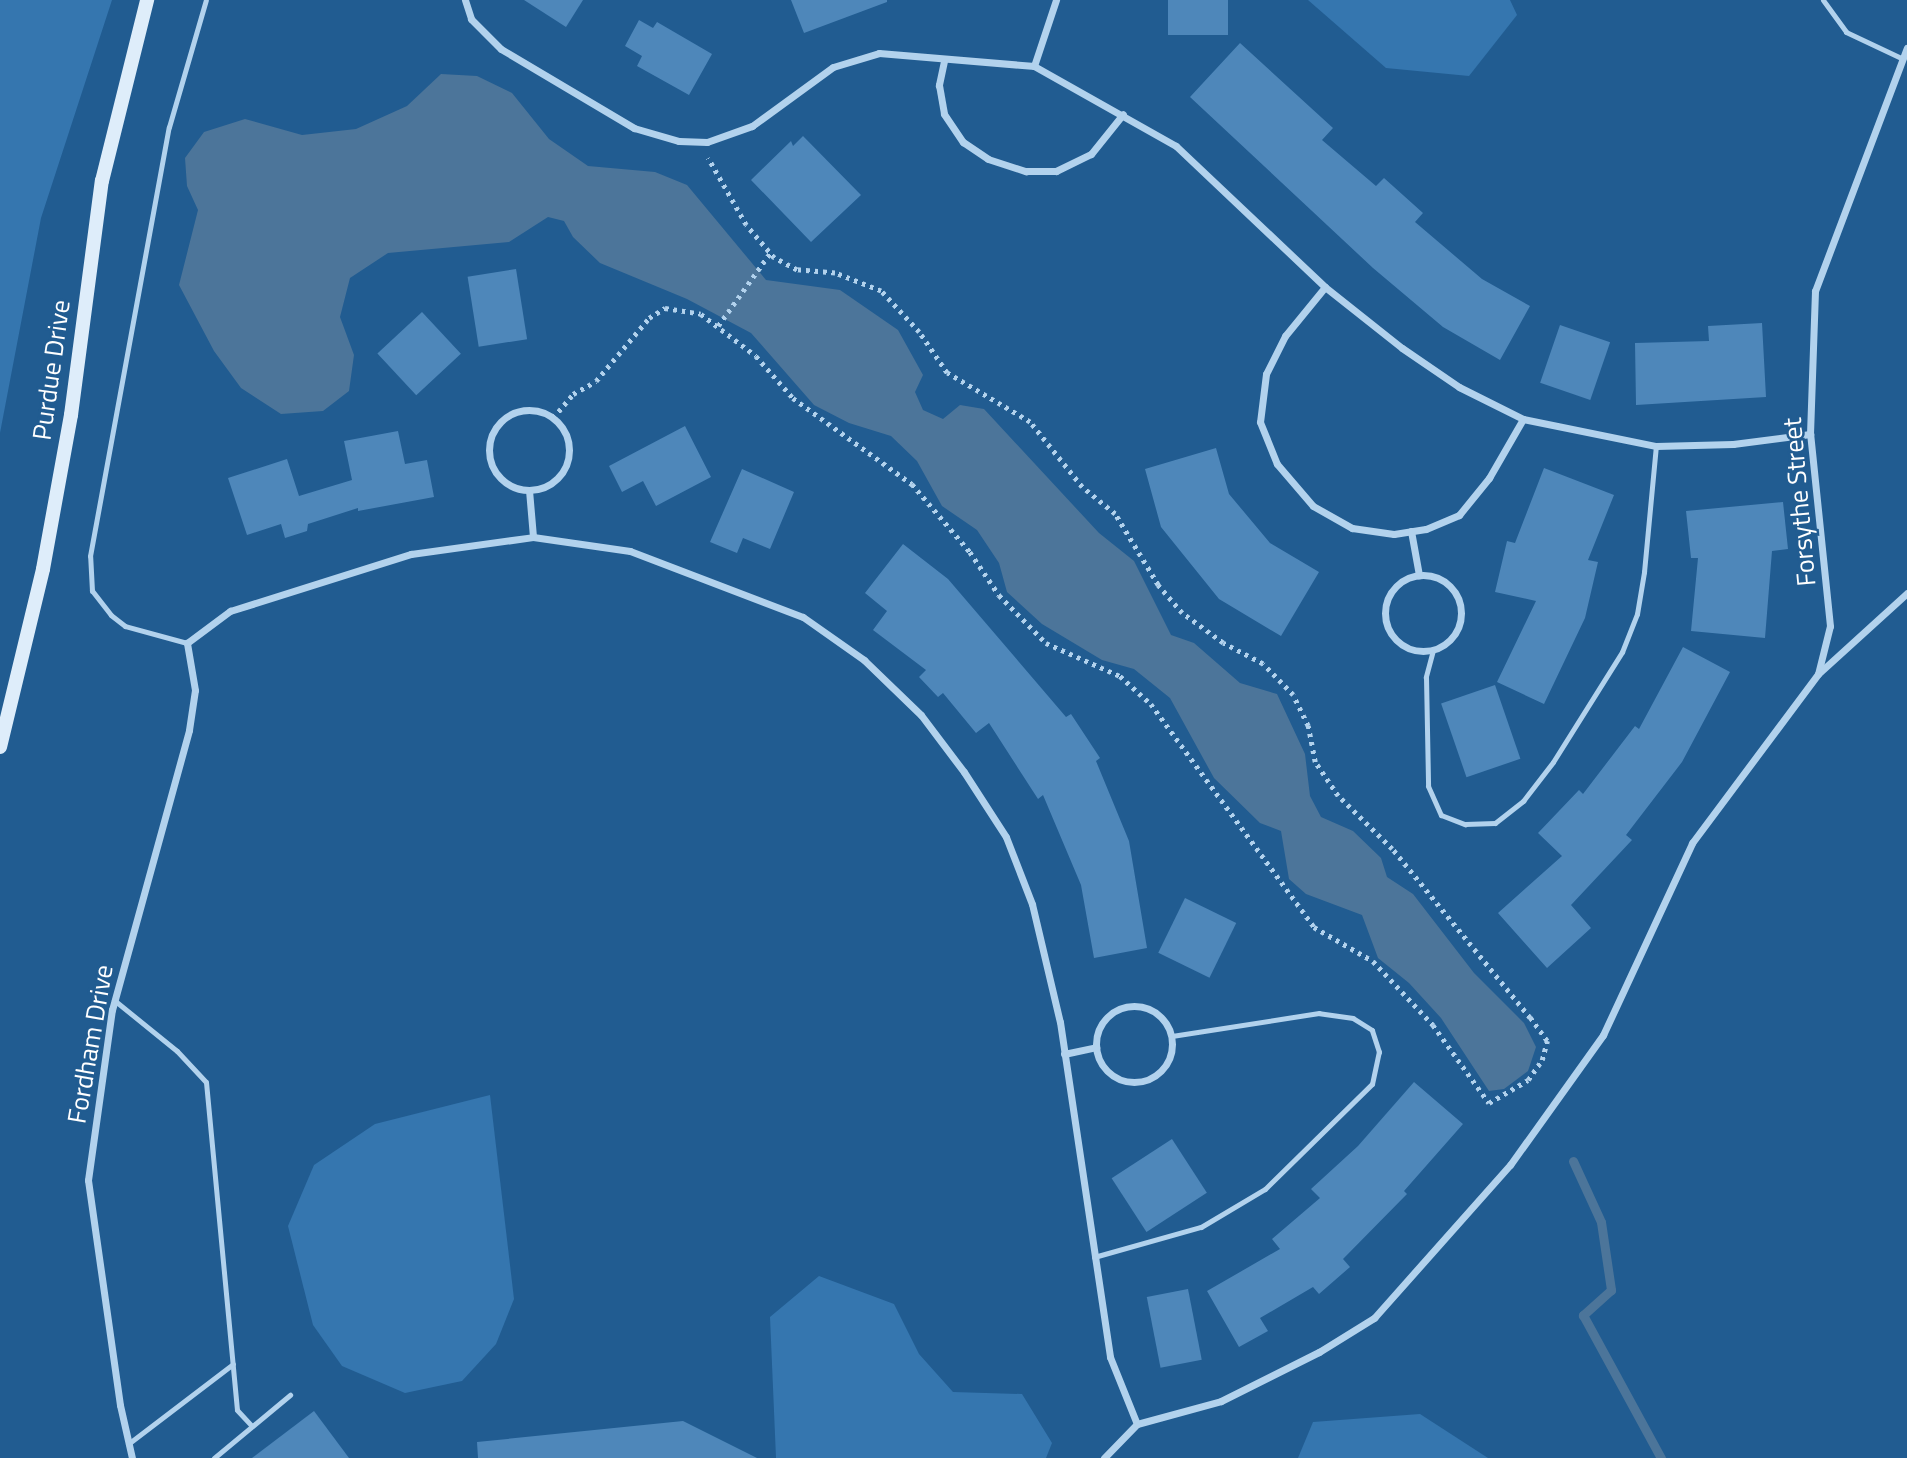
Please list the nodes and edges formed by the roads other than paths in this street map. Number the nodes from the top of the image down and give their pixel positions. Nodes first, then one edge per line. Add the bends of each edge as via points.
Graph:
1 (147, 0) edge
2 (206, 0) edge
3 (464, 0) edge
4 (1056, 0) edge
5 (1823, 0) edge
6 (1907, 48) edge
7 (1901, 58) junction
8 (944, 61) junction
9 (1034, 66) junction
10 (1123, 114) junction
11 (1325, 286) junction
12 (1523, 419) junction
13 (1810, 434) junction
14 (1656, 446) junction
15 (529, 490) junction
16 (1411, 531) junction
17 (533, 537) junction
18 (1419, 575) junction
19 (1907, 593) edge
20 (187, 643) junction
21 (1433, 650) junction
22 (1818, 674) junction
23 (0, 747) edge
24 (114, 1000) junction
25 (1172, 1036) junction
26 (1096, 1047) junction
27 (1064, 1054) junction
28 (1094, 1257) junction
29 (233, 1364) junction
30 (290, 1395) dead end
31 (1137, 1424) junction
32 (252, 1426) junction
33 (128, 1444) junction
34 (132, 1458) edge
35 (214, 1458) edge
36 (1104, 1458) edge

1 - 23 street, Purdue Drive via 102,181 71,415 43,569
2 - 20 lane via 169,127 90,556 93,591 111,615 125,626
3 - 8 street via 471,19 501,49 634,128 679,141 707,142 752,126 834,67 878,53
4 - 9 street
5 - 7 lane via 1846,32
6 - 7 street, Forsythe Street
7 - 13 street, Forsythe Street via 1815,291
8 - 9 street
8 - 10 street via 939,85 944,114 963,142 988,159 1026,171 1056,171 1091,154
9 - 10 street
10 - 11 street via 1176,146
11 - 12 street via 1448,379
11 - 16 street via 1285,336 1266,374 1260,422 1278,464 1313,506 1352,527 1394,534
12 - 14 street
12 - 16 street via 1489,478 1458,515
13 - 14 street via 1732,444
13 - 22 street, Forsythe Street via 1830,626
14 - 21 lane via 1644,572 1637,614 1622,652 1553,762 1523,800 1495,823 1465,824 1441,815 1428,786 1426,677
15 - 15 street via 555,481 569,457 568,442 553,418 524,411 510,415 492,435 490,461 506,483
15 - 17 street
16 - 18 street
17 - 20 street via 411,554 230,611
17 - 27 street via 630,551 803,617 864,660 921,715 1006,837 1032,904
18 - 21 street via 1445,582 1460,606 1456,631
18 - 21 street via 1399,583 1391,592 1385,618 1397,641 1420,651
19 - 22 street
20 - 24 street, Fordham Drive via 195,690 189,730
22 - 31 street via 1692,844 1603,1035 1510,1165 1374,1318 1319,1352 1221,1401
24 - 29 lane via 177,1051 206,1082
24 - 33 street, Fordham Drive via 88,1180
25 - 26 street via 1157,1014 1146,1007 1125,1006 1103,1021
25 - 26 street via 1165,1066 1144,1081 1118,1079 1107,1071
25 - 28 lane via 1319,1013 1353,1018 1372,1030 1379,1052 1372,1084 1265,1189 1201,1227
26 - 27 street
27 - 28 street
28 - 31 street via 1110,1357
29 - 32 lane via 237,1410
29 - 33 lane
30 - 32 lane
31 - 36 street
32 - 35 lane
33 - 34 street, Fordham Drive

